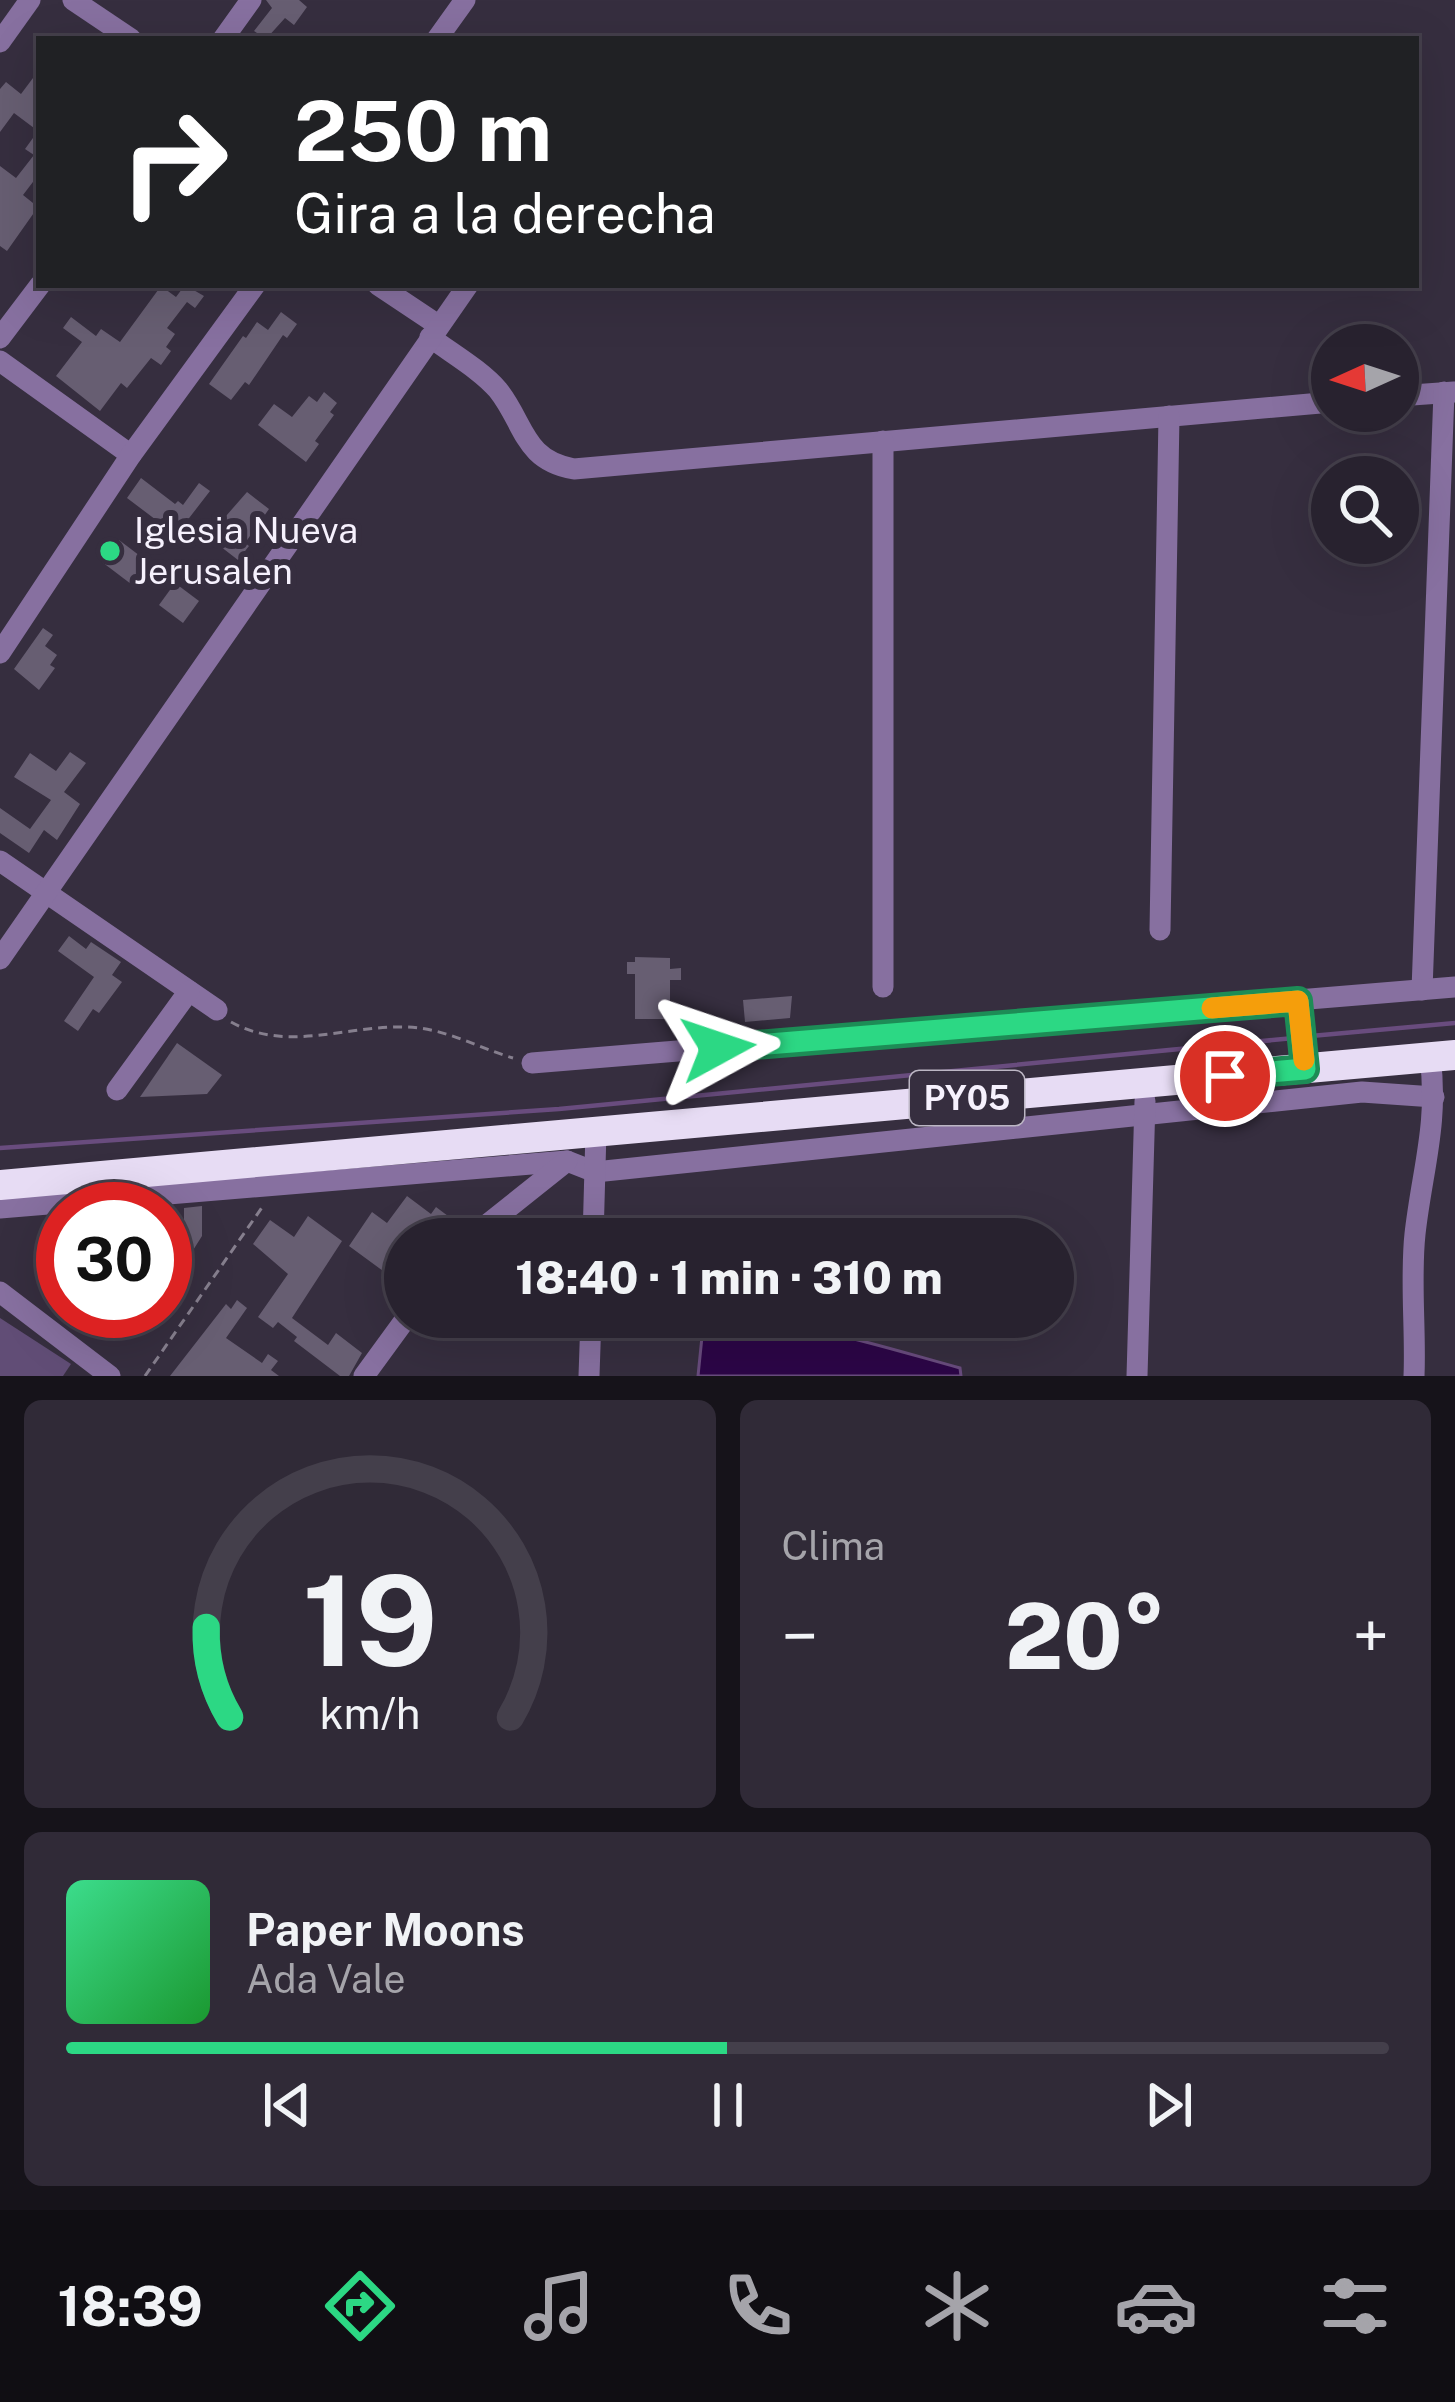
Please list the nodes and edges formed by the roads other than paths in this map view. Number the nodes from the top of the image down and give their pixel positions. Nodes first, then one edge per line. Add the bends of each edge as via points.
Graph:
1 (30, 0) edge
2 (73, 0) edge
3 (250, 0) edge
4 (465, 0) edge
5 (127, 36) edge
6 (226, 36) edge
7 (439, 36) edge
8 (0, 42) edge
9 (38, 288) edge
10 (253, 288) edge
11 (382, 288) edge
12 (466, 288) edge
13 (434, 331) junction
14 (0, 338) edge
15 (0, 361) edge
16 (1450, 392) edge
17 (1419, 394) edge
18 (1311, 404) edge
19 (1168, 416) junction
20 (883, 441) junction
21 (131, 455) junction
22 (0, 653) edge
23 (0, 861) edge
24 (46, 893) junction
25 (1160, 930) dead end
26 (0, 959) edge
27 (883, 987) dead end
28 (1455, 987) edge
29 (1422, 990) junction
30 (189, 991) junction
31 (1299, 1009) junction
32 (217, 1010) road end
33 (1442, 1056) edge
34 (1304, 1058) junction
35 (532, 1063) road end
36 (1145, 1083) junction
37 (117, 1090) dead end
38 (1434, 1097) junction
39 (1144, 1114) junction
40 (596, 1131) junction
41 (505, 1139) junction
42 (567, 1161) junction
43 (595, 1172) junction
44 (0, 1184) edge
45 (0, 1208) edge
46 (495, 1218) edge
47 (594, 1218) edge
48 (0, 1292) edge
49 (392, 1338) edge
50 (590, 1338) edge
51 (110, 1376) edge
52 (364, 1376) edge
53 (589, 1376) edge
54 (1137, 1376) edge
55 (1414, 1376) edge

1 - 8 street
2 - 5 street
3 - 6 street
4 - 7 street
9 - 14 street
10 - 21 street
11 - 13 street
12 - 13 street
13 - 20 street via 497,389 527,444 554,465
13 - 24 street
15 - 21 street
16 - 17 street
16 - 29 street
18 - 19 street
19 - 20 street
19 - 25 street
20 - 27 street
21 - 22 street
23 - 24 street
24 - 26 street
24 - 30 street
28 - 29 street
29 - 31 street
30 - 32 street
30 - 37 street
31 - 34 street
31 - 35 street
33 - 34 highway, PY05
33 - 38 street
34 - 36 highway, PY05
36 - 39 street
36 - 40 highway, PY05
38 - 39 street via 1362,1092
38 - 55 street via 1415,1237
39 - 43 street
39 - 54 street
40 - 41 highway, PY05
40 - 43 street
41 - 42 street
41 - 44 highway, PY05
42 - 43 street
42 - 45 street
42 - 46 street
43 - 47 street
48 - 51 street
49 - 52 street
50 - 53 street

